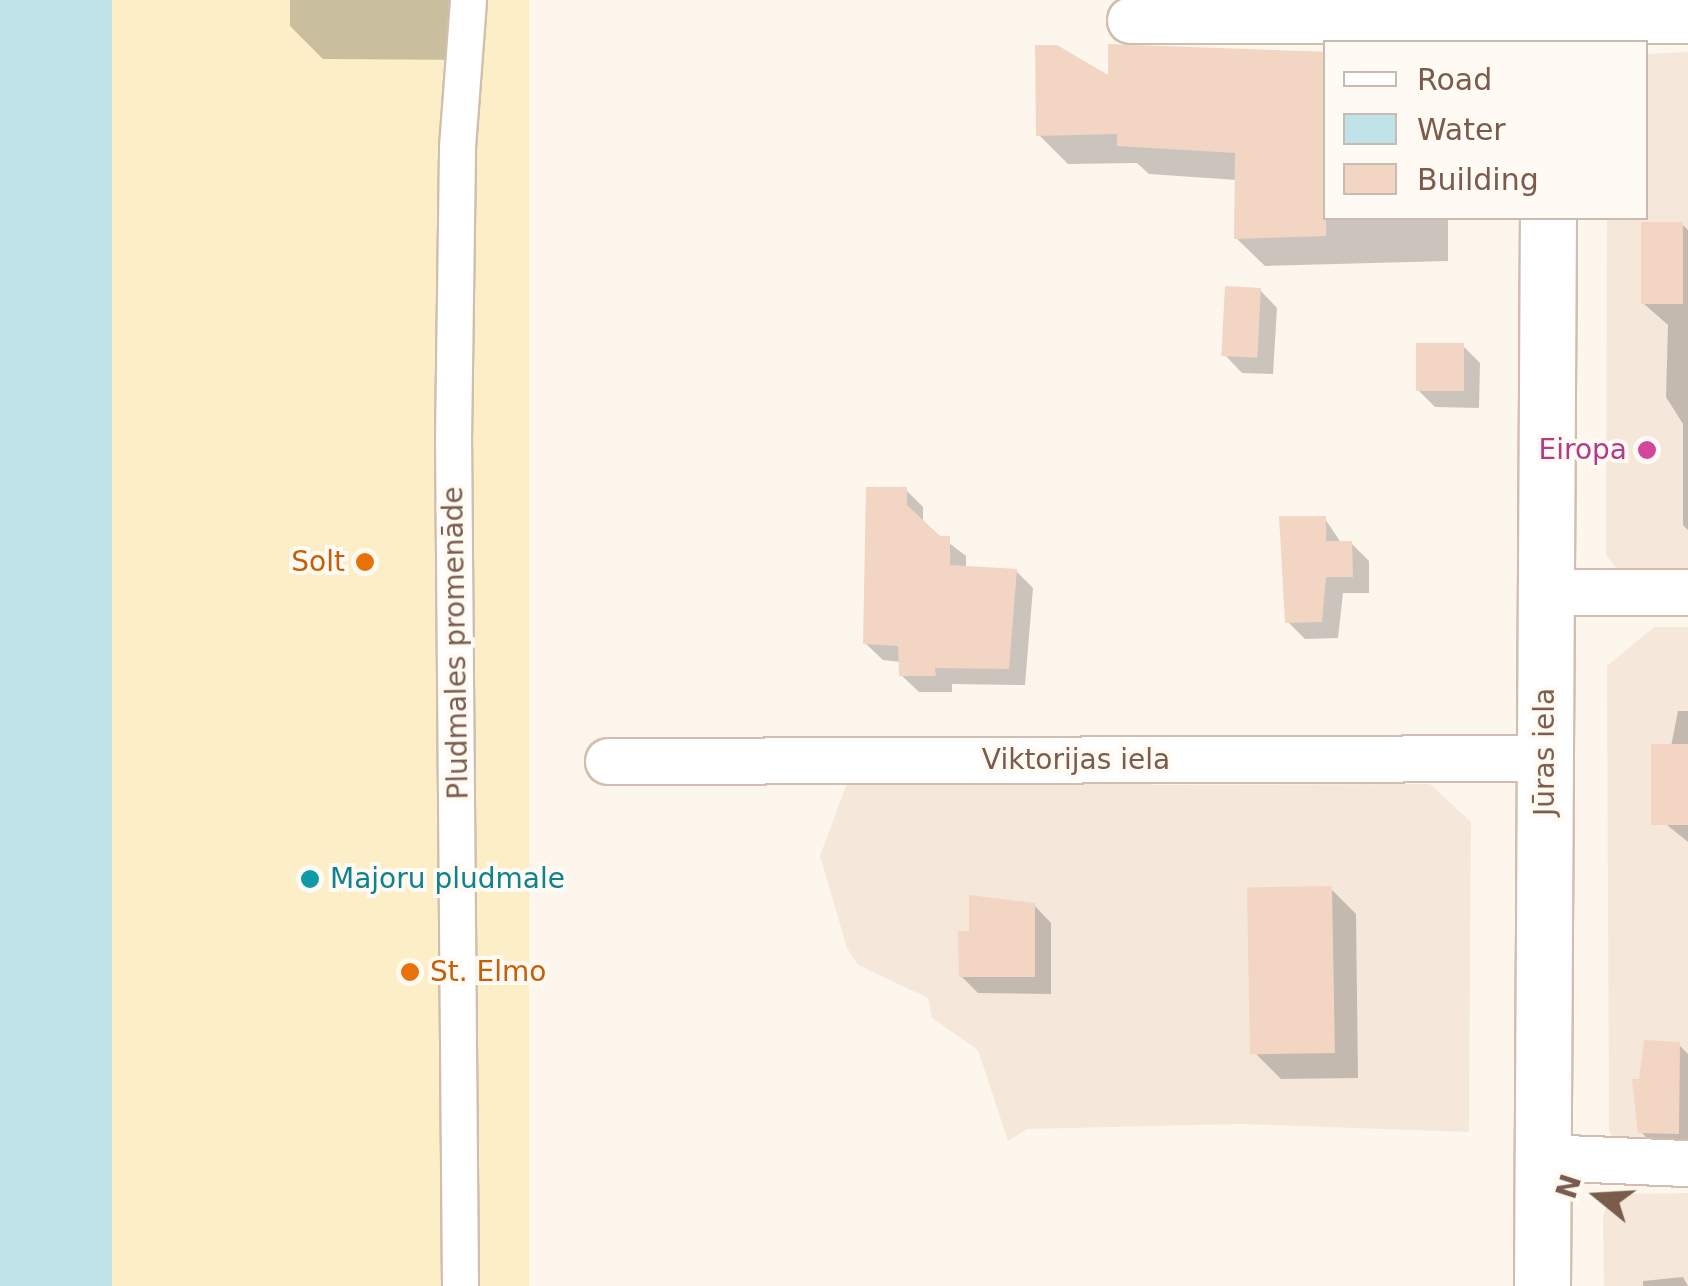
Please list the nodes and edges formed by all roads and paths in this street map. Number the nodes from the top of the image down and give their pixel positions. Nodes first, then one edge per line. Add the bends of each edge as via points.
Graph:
1 (468, 0) edge
2 (1130, 20) dead end
3 (1688, 20) edge
4 (1549, 21) edge
5 (1548, 220) edge
6 (1546, 592) junction
7 (1688, 592) edge
8 (1544, 758) junction
9 (608, 762) dead end
10 (1542, 1157) junction
11 (1688, 1163) edge
12 (460, 1286) edge
13 (1542, 1286) edge

1 - 12 street, Pludmales promenāde via 456,148 453,438
2 - 4 street
3 - 4 street
5 - 6 street, Jūras iela
6 - 7 street
6 - 8 street, Jūras iela
8 - 9 street, Viktorijas iela
8 - 10 street, Jūras iela
10 - 11 street
10 - 13 street, Jūras iela

